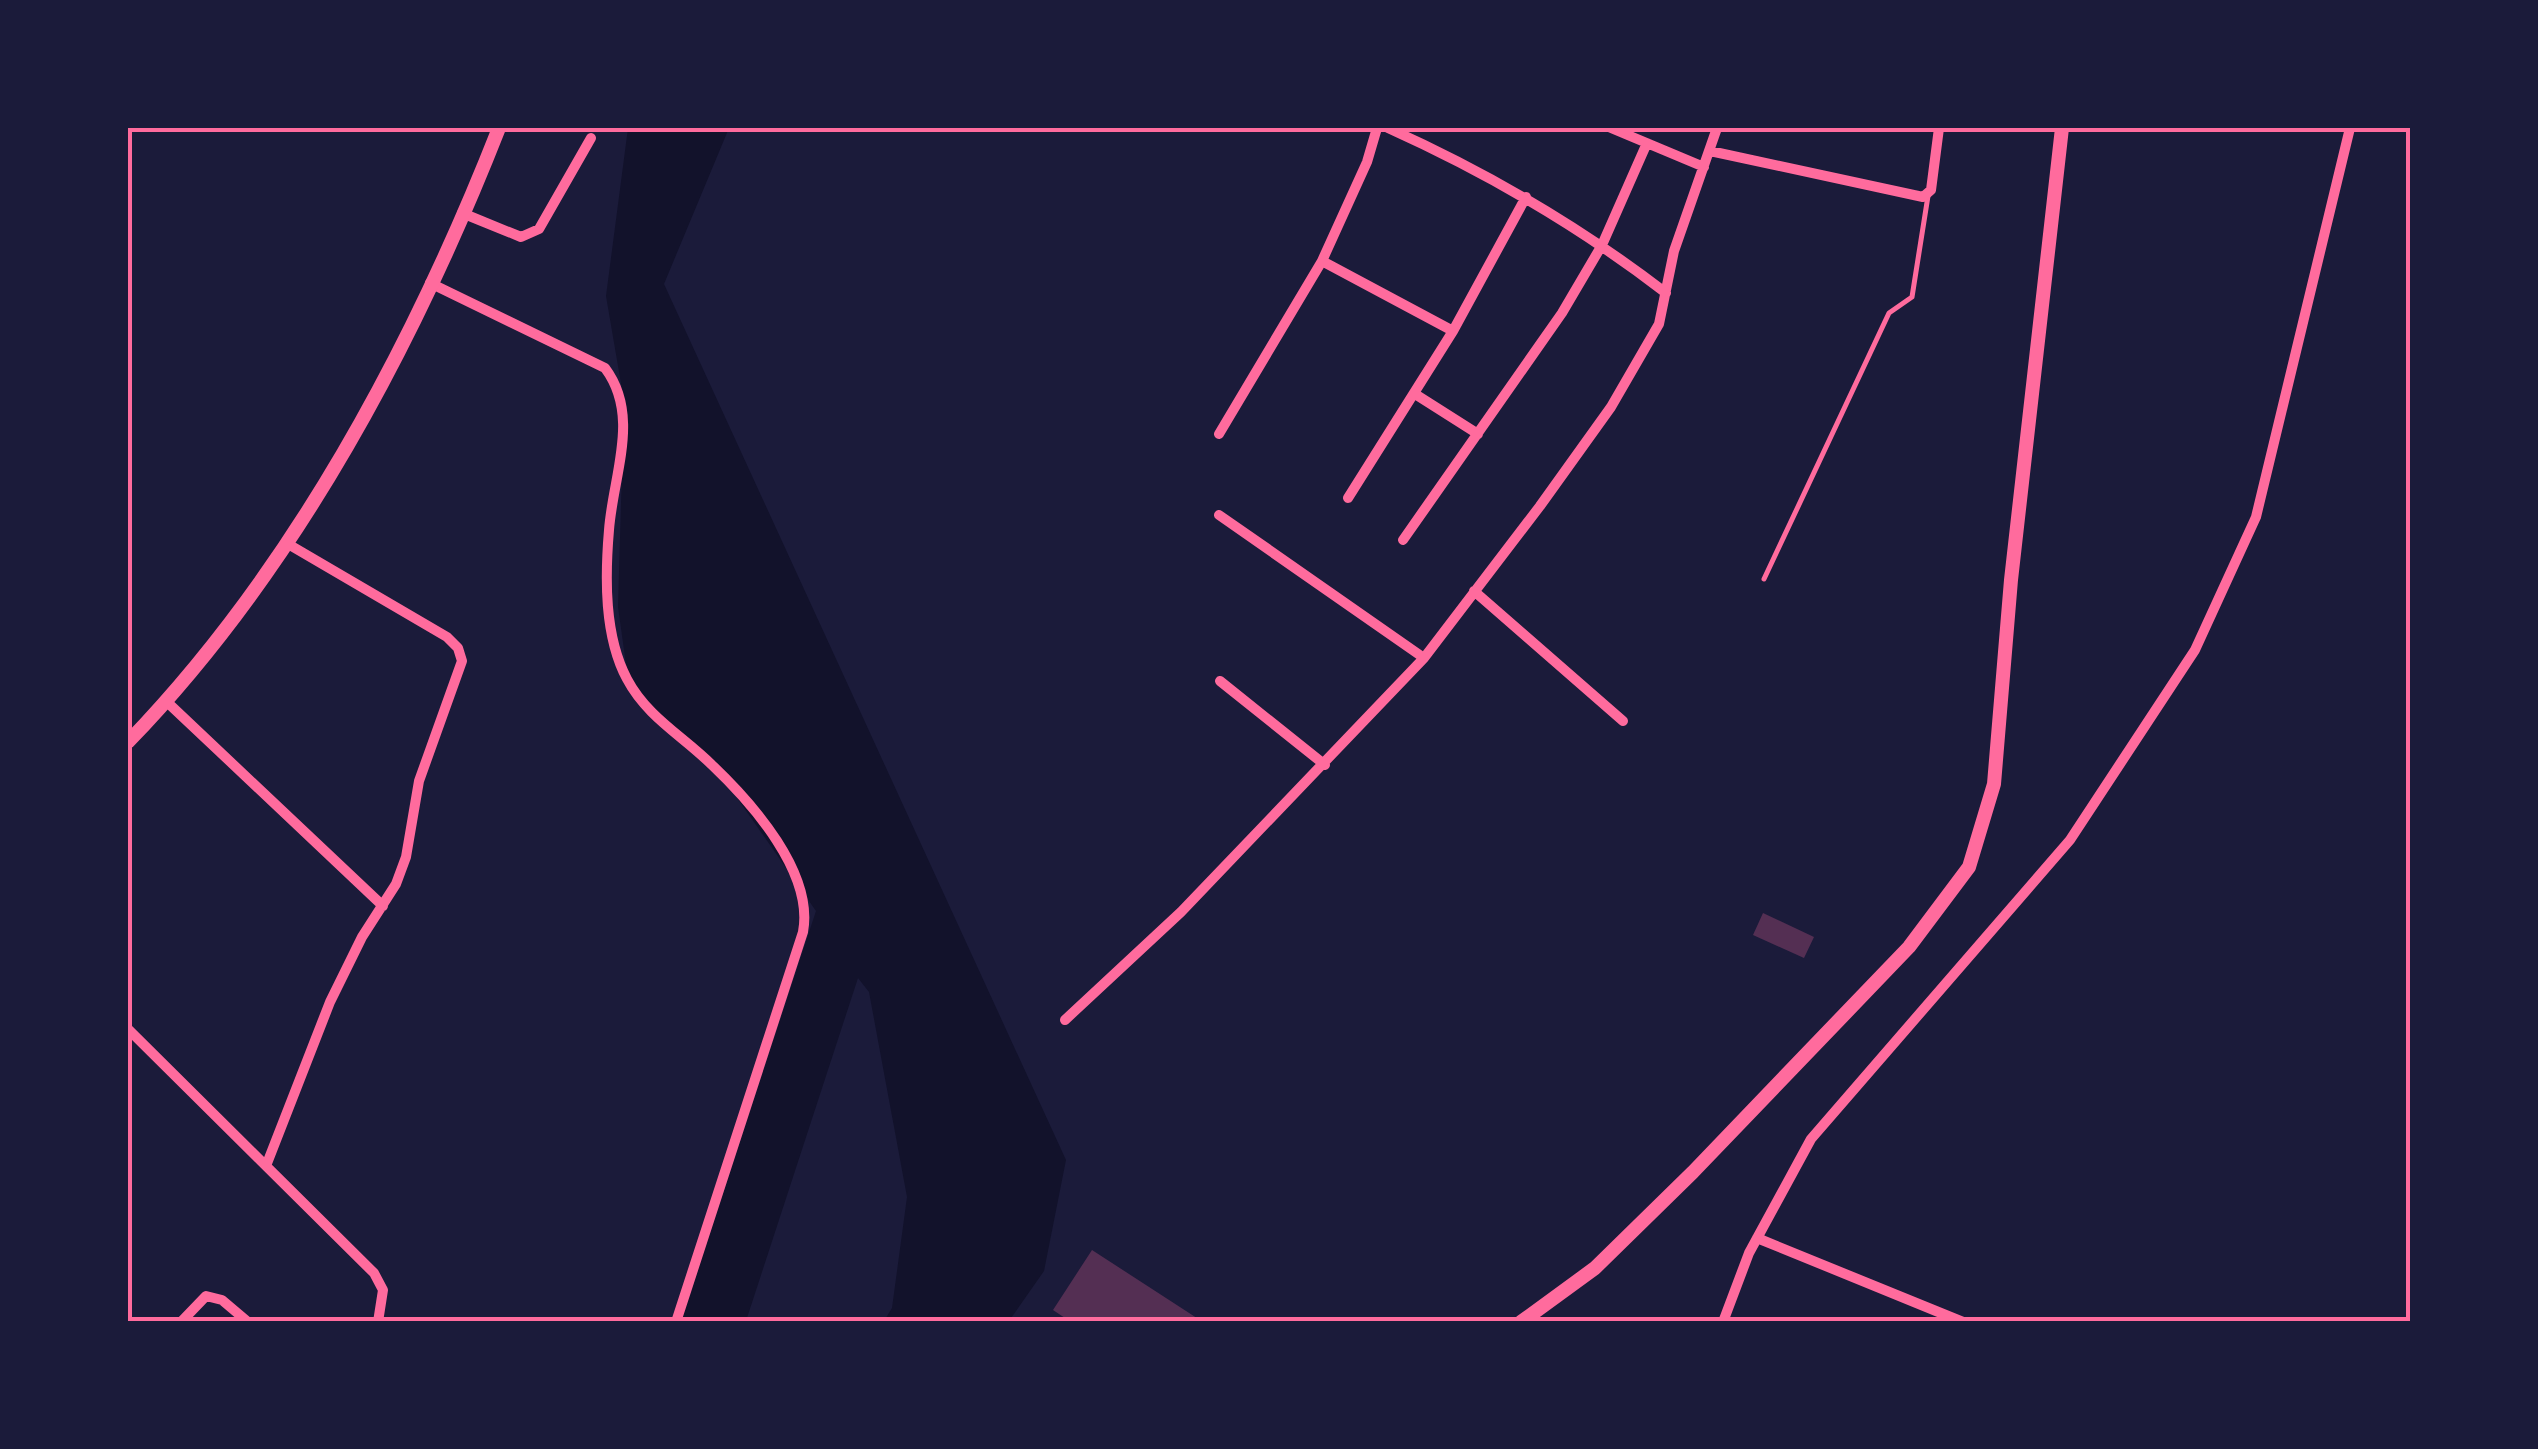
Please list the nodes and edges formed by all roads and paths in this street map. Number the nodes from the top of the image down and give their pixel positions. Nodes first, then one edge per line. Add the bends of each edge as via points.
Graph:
1 (499, 128) edge
2 (1377, 128) edge
3 (1388, 128) edge
4 (1610, 128) edge
5 (1717, 128) edge
6 (1939, 128) edge
7 (2062, 128) edge
8 (2350, 128) edge
9 (591, 138) dead end
10 (1647, 143) junction
11 (1710, 151) junction
12 (1704, 167) junction
13 (1928, 196) junction
14 (1526, 197) junction
15 (462, 213) junction
16 (1602, 246) junction
17 (1322, 261) junction
18 (430, 283) junction
19 (1666, 293) junction
20 (1452, 331) junction
21 (1415, 394) junction
22 (1219, 434) dead end
23 (1478, 434) junction
24 (1348, 498) dead end
25 (1218, 515) dead end
26 (1403, 540) dead end
27 (288, 544) junction
28 (1764, 579) dead end
29 (1474, 591) junction
30 (1424, 658) junction
31 (1220, 682) dead end
32 (167, 702) junction
33 (1623, 721) dead end
34 (128, 742) edge
35 (1325, 765) junction
36 (382, 906) junction
37 (1065, 1020) dead end
38 (128, 1029) edge
39 (266, 1166) junction
40 (1757, 1238) junction
41 (180, 1322) edge
42 (248, 1322) edge
43 (378, 1322) edge
44 (676, 1322) edge
45 (1521, 1322) edge
46 (1723, 1322) edge
47 (1963, 1322) edge

1 - 15 street
2 - 17 street
3 - 14 street
4 - 10 street
5 - 11 street
6 - 13 street
7 - 45 street via 1994,784 1969,867 1909,947 1681,1185 1595,1268
8 - 40 street via 2256,518 2195,650 2070,840 1810,1139
9 - 15 street via 530,236
10 - 12 street
10 - 16 street
11 - 12 street
11 - 13 street
12 - 19 street
13 - 28 lane via 1912,297 1889,313
14 - 16 street
14 - 20 street
15 - 18 street
16 - 19 street
16 - 23 street
17 - 20 street
17 - 22 street
18 - 27 street
18 - 44 street via 594,362 620,388 624,414 607,590 626,678 647,709 741,797 804,890 803,932
19 - 29 street via 1659,324 1611,407
20 - 21 street
21 - 23 street
21 - 24 street
23 - 26 street
25 - 30 street
27 - 32 street
27 - 36 street via 447,637 462,661 419,781 406,857
29 - 30 street
29 - 33 street
30 - 35 street
31 - 35 street
32 - 34 street
32 - 36 street
35 - 37 street
36 - 39 street via 330,1002
38 - 39 street
39 - 43 street via 374,1273 382,1290
40 - 46 street
40 - 47 street
41 - 42 street via 198,1301 213,1296

